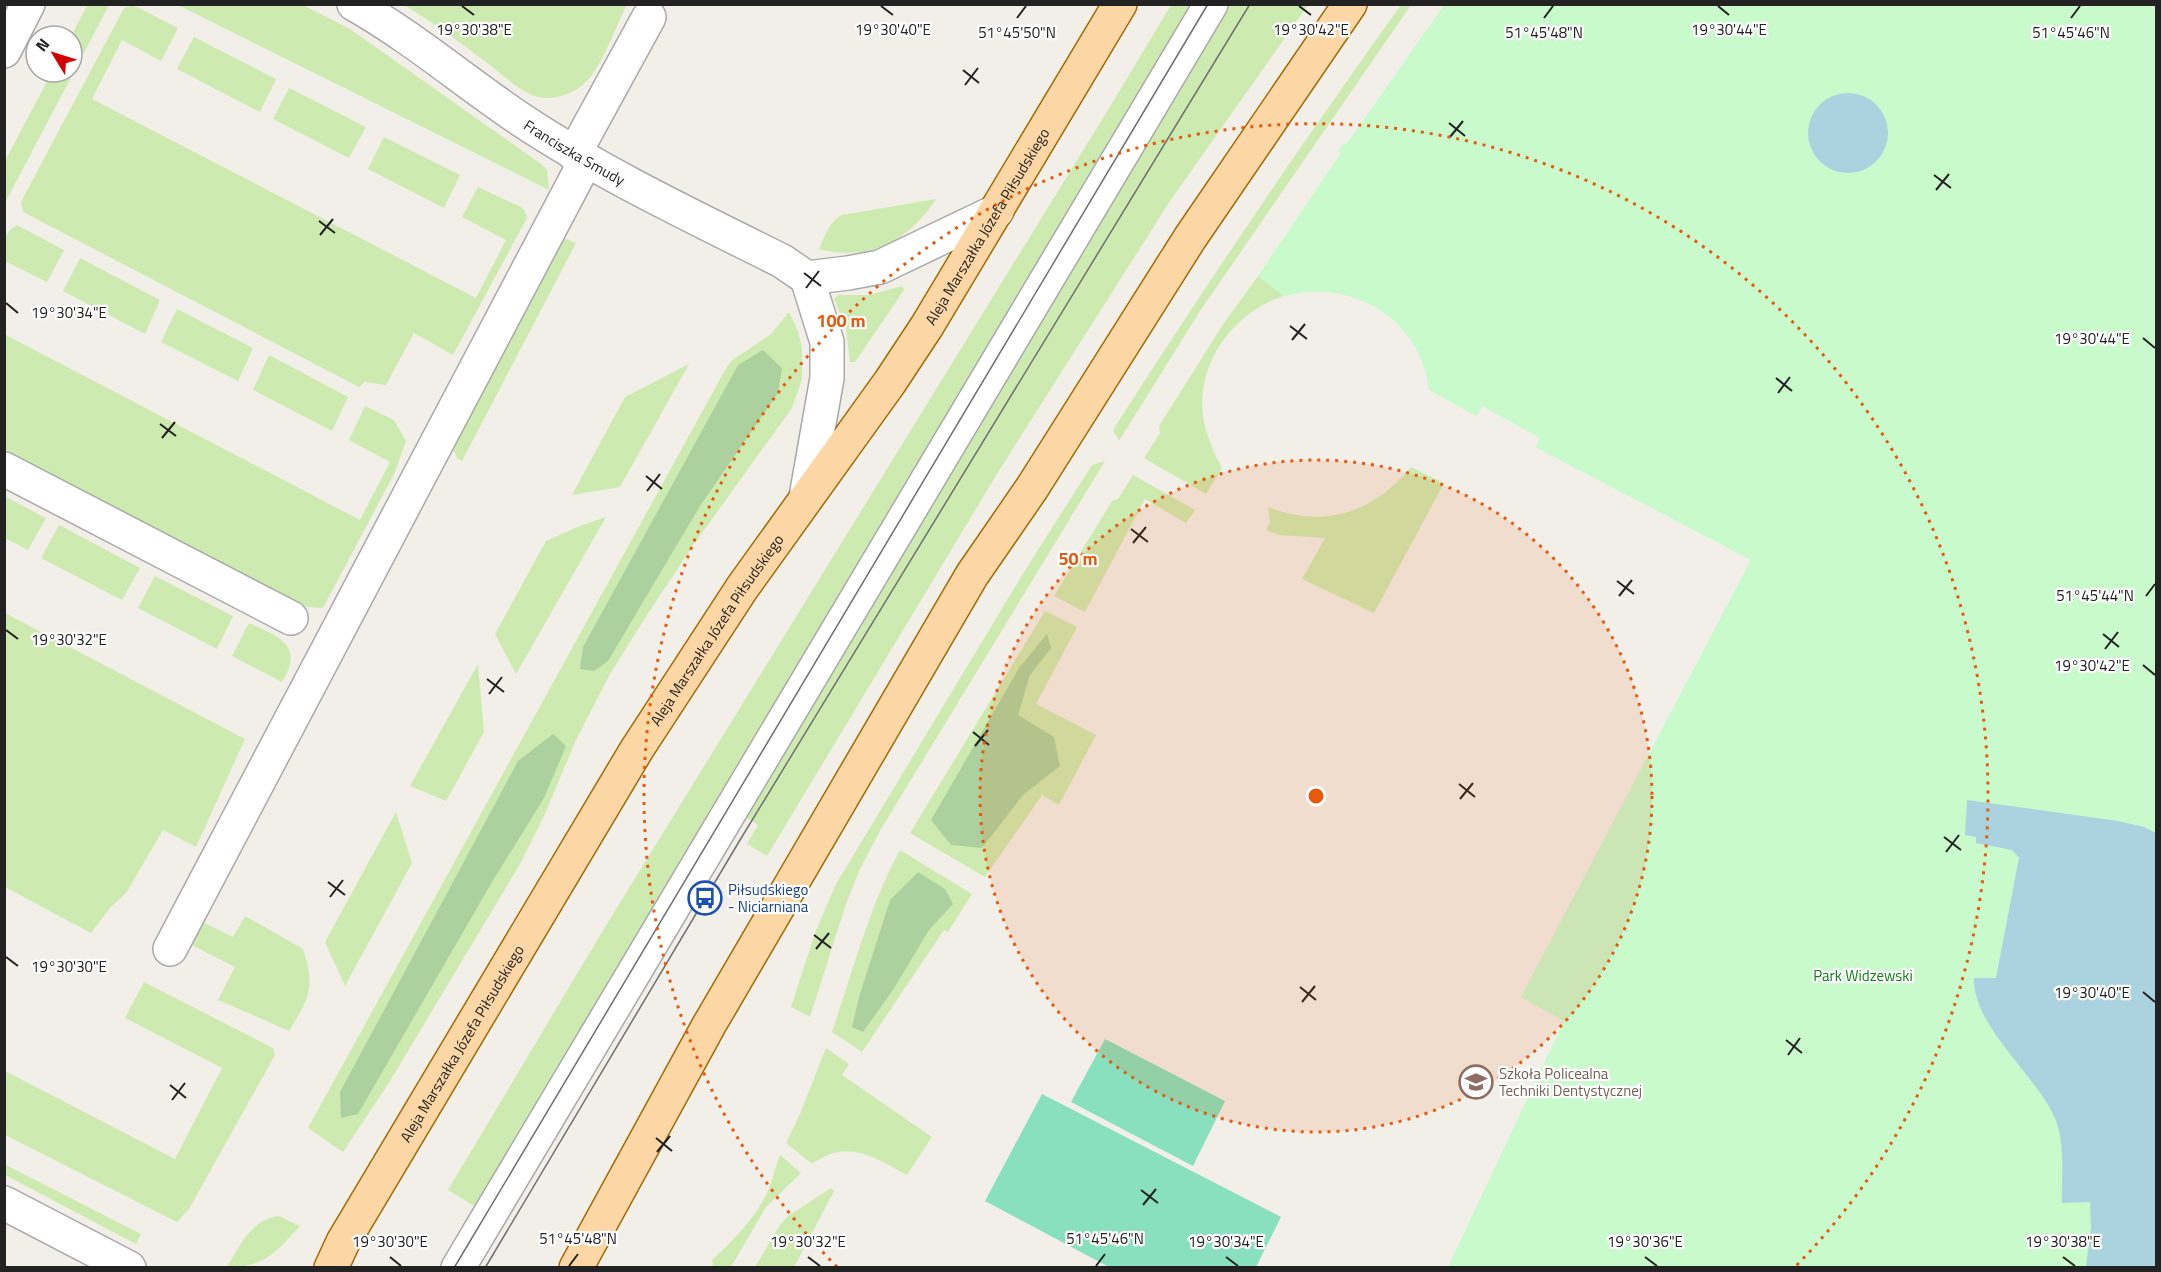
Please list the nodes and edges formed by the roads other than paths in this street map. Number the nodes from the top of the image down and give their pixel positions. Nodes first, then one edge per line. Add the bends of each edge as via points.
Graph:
1 (28, 4) edge
2 (354, 4) edge
3 (1120, 4) edge
4 (1211, 4) edge
5 (1350, 4) edge
6 (649, 17) dead end
7 (4, 51) edge
8 (580, 157) junction
9 (997, 211) junction
10 (807, 278) junction
11 (4, 469) edge
12 (806, 497) junction
13 (291, 618) dead end
14 (170, 949) dead end
15 (4, 1203) edge
16 (129, 1268) edge
17 (331, 1268) edge
18 (458, 1268) edge
19 (576, 1268) edge

1 - 7 street
2 - 8 street, Franciszka Smudy
3 - 9 main road, Aleja Marszałka Józefa Piłsudskiego
4 - 18 street
5 - 19 main road via 1190,238 1032,488 972,575 709,1026
6 - 8 street
8 - 10 street, Franciszka Smudy via 782,261
8 - 14 street
9 - 10 street via 880,267
9 - 12 main road, Aleja Marszałka Józefa Piłsudskiego via 890,382
10 - 12 street via 828,342 827,378
11 - 13 street
12 - 17 main road, Aleja Marszałka Józefa Piłsudskiego via 637,749
15 - 16 street

